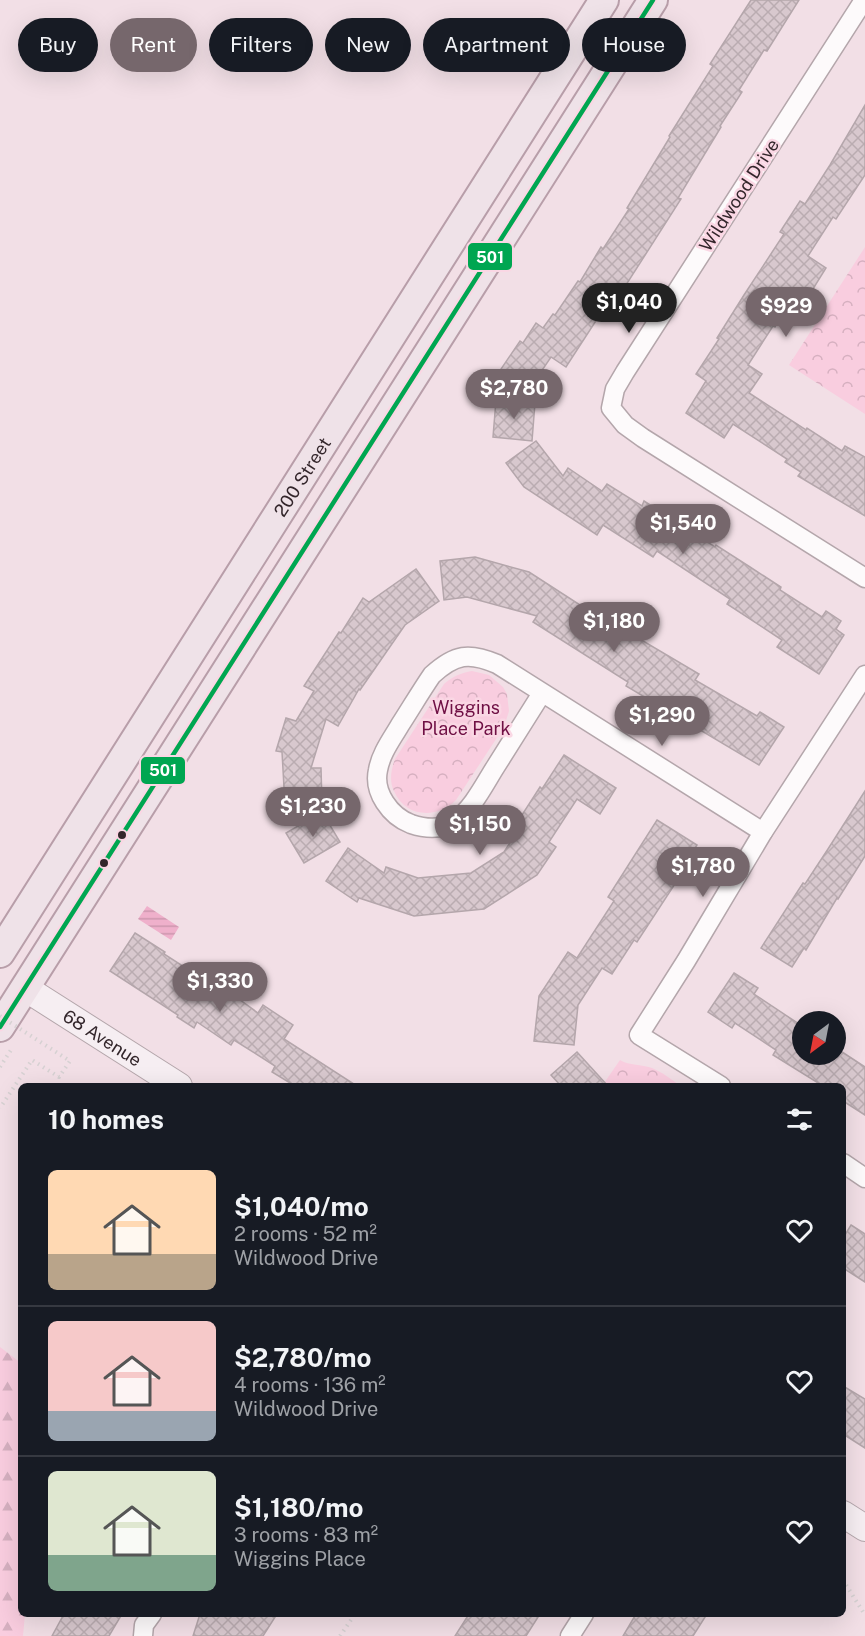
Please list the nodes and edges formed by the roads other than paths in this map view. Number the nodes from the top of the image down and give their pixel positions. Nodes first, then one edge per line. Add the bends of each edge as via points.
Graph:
1 (604, 0) edge
2 (653, 0) edge
3 (864, 0) edge
4 (865, 578) edge
5 (865, 675) edge
6 (542, 693) junction
7 (763, 832) junction
8 (0, 953) edge
9 (25, 988) junction
10 (0, 1027) edge
11 (174, 1083) edge
12 (715, 1083) edge
13 (846, 1165) edge
14 (865, 1178) edge
15 (846, 1517) edge
16 (865, 1528) edge
17 (150, 1617) edge
18 (582, 1617) edge
19 (143, 1636) edge
20 (570, 1636) edge

1 - 8 main road, 200 Street
2 - 9 main road
3 - 4 street, Wildwood Drive via 625,372 615,389 611,408 643,438
5 - 7 street
6 - 6 street via 462,815 446,826 430,828 412,825 391,810 378,786 379,764 425,685 441,667 454,659 475,656 497,664
6 - 7 street
7 - 12 street via 639,1035
9 - 10 main road
9 - 11 street, 68 Avenue
13 - 14 street
15 - 16 street
17 - 19 street
18 - 20 street

